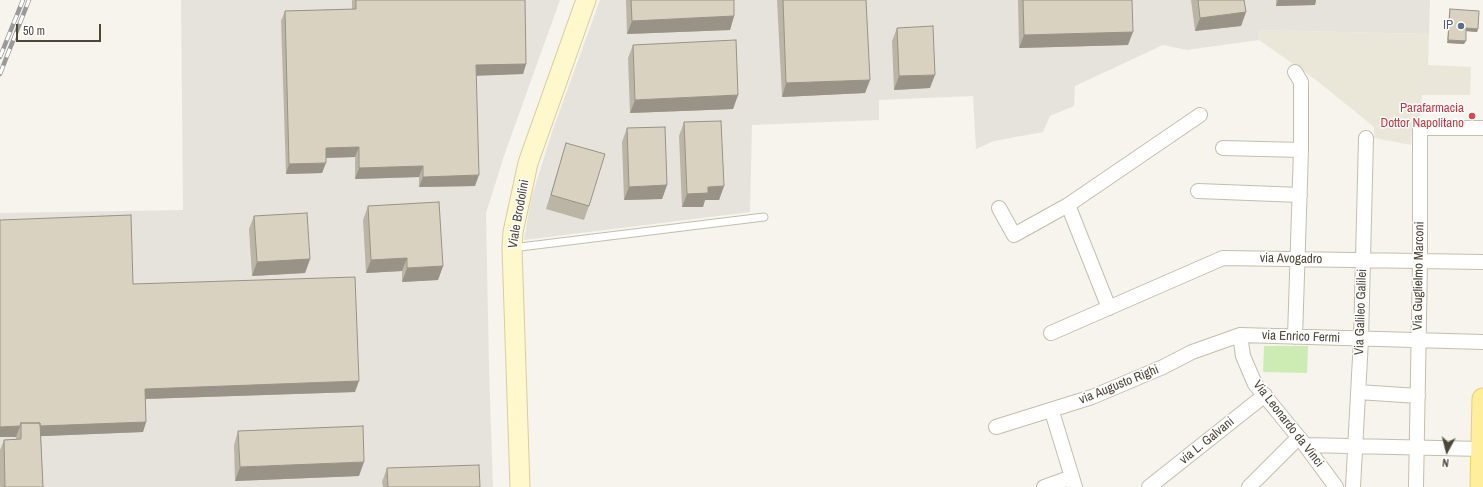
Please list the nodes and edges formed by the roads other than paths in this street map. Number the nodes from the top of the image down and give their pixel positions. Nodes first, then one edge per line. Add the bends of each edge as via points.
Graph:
1 (581, 8) edge
2 (1295, 72) dead end
3 (1200, 115) dead end
4 (1483, 128) edge
5 (1366, 138) dead end
6 (1224, 148) dead end
7 (1301, 150) junction
8 (1198, 191) dead end
9 (1300, 195) junction
10 (1068, 205) junction
11 (999, 208) dead end
12 (764, 217) dead end
13 (512, 248) junction
14 (1298, 260) junction
15 (1363, 260) junction
16 (1420, 262) junction
17 (1483, 262) edge
18 (1109, 308) junction
19 (1052, 333) dead end
20 (1240, 335) junction
21 (1295, 337) junction
22 (1361, 339) junction
23 (1418, 341) junction
24 (1483, 342) edge
25 (1358, 392) junction
26 (1265, 395) junction
27 (1418, 396) junction
28 (1483, 399) edge
29 (1053, 410) junction
30 (996, 427) dead end
31 (1302, 441) junction
32 (1356, 445) junction
33 (1417, 448) junction
34 (1482, 449) junction
35 (1073, 482) edge
36 (520, 487) edge
37 (1044, 487) edge
38 (1149, 487) edge
39 (1249, 487) edge
40 (1336, 487) edge
41 (1353, 487) edge
42 (1416, 487) edge
43 (1481, 487) edge

1 - 13 street, Viale Brodolini via 528,164 513,232
2 - 7 street via 1301,82
3 - 10 street
4 - 16 street, Via Guglielmo Marconi via 1420,128
5 - 15 street, Via Galileo Galilei
6 - 7 street
7 - 9 street
8 - 9 street
9 - 14 street
10 - 11 street via 1014,235
10 - 18 street
12 - 13 lane
13 - 36 street, Viale Brodolini
14 - 15 street, via Avogadro
14 - 18 street, via Avogadro via 1223,258
14 - 21 street
15 - 16 street, via Avogadro
15 - 22 street, Via Galileo Galilei
16 - 17 street, via Avogadro
16 - 23 street, Via Guglielmo Marconi
18 - 19 street, via Avogadro
20 - 21 street, via Enrico Fermi
20 - 26 street, Via Leonardo da Vinci via 1243,356 1255,384
20 - 29 street, via Augusto Righi via 1192,352 1092,397
21 - 22 street, via Enrico Fermi
22 - 23 street, via Enrico Fermi
22 - 25 street, Via Galileo Galilei
23 - 24 street, via Enrico Fermi
23 - 27 street, Via Guglielmo Marconi
25 - 27 street
25 - 32 street, Via Galileo Galilei
26 - 31 street, Via Leonardo da Vinci
26 - 38 street, via L. Galvani
27 - 33 street, Via Guglielmo Marconi
28 - 34 main road
29 - 30 street, via Augusto Righi
29 - 35 street
31 - 32 street
31 - 39 street
31 - 40 street, Via Leonardo da Vinci
32 - 33 street
32 - 41 street, Via Galileo Galilei
33 - 34 street
33 - 42 street, Via Guglielmo Marconi
34 - 43 main road
35 - 37 street

